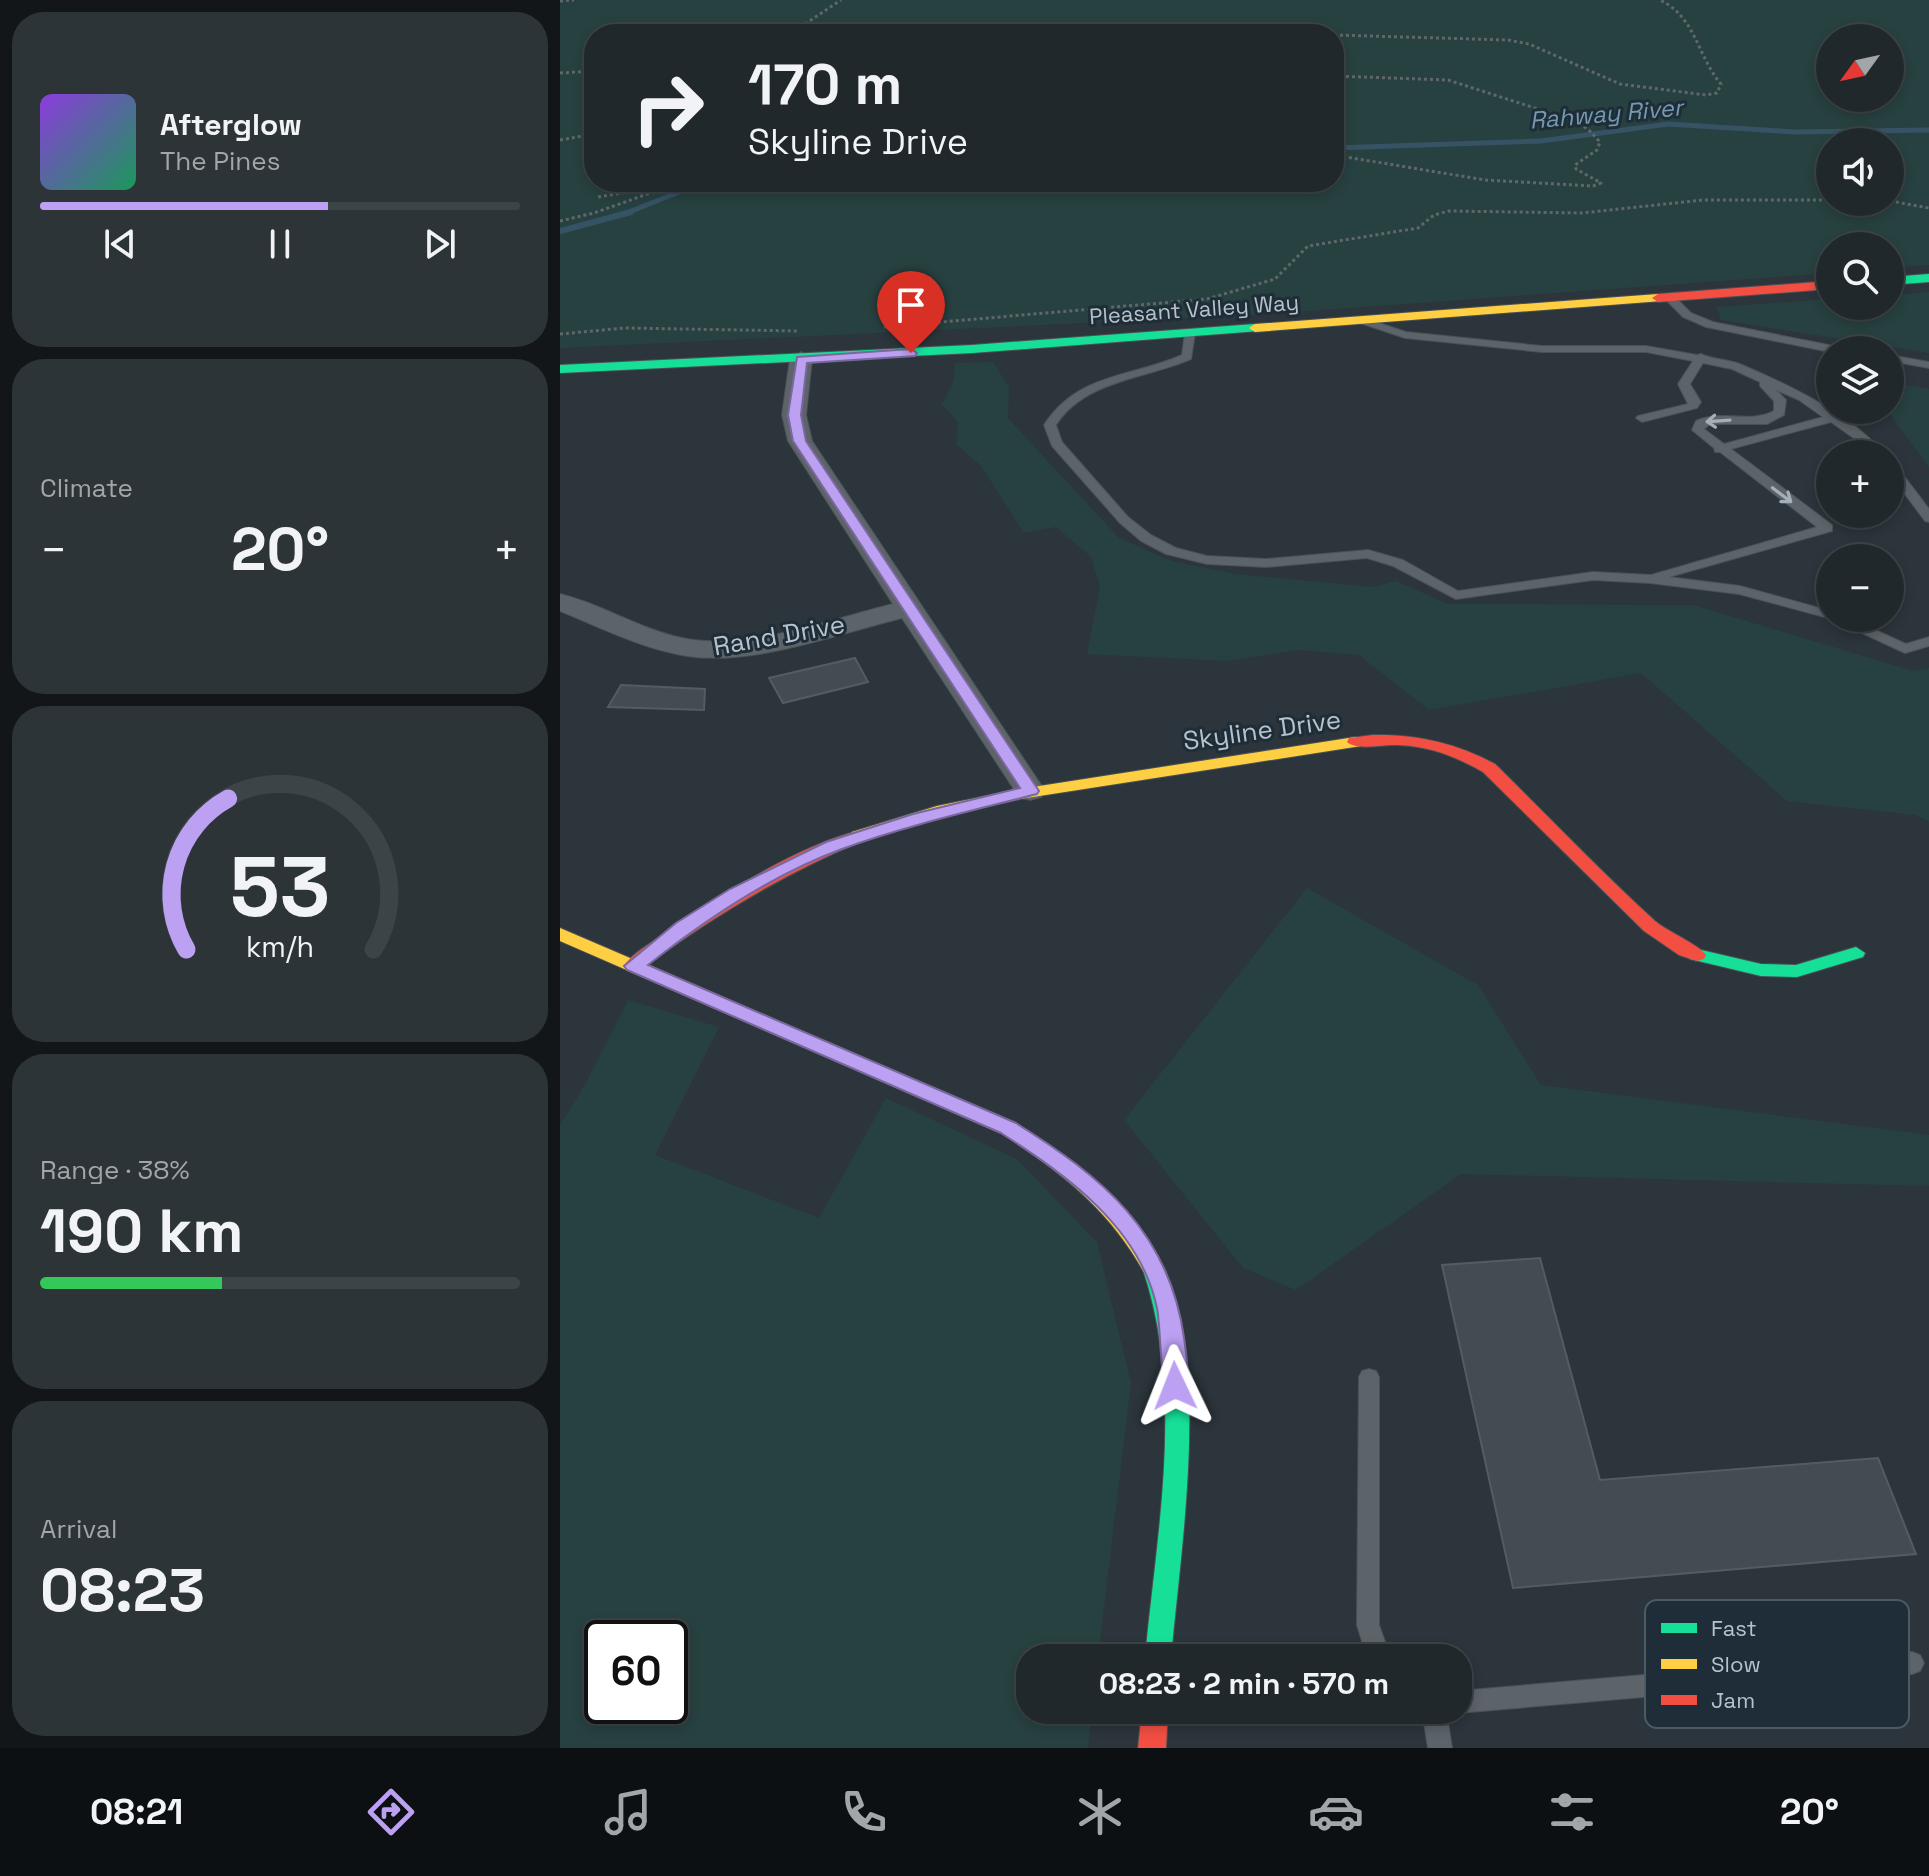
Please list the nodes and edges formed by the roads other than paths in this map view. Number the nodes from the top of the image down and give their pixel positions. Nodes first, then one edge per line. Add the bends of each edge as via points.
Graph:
1 (1929, 278) edge
2 (1904, 280) edge
3 (1816, 286) edge
4 (1668, 296) junction
5 (1364, 321) junction
6 (1190, 333) junction
7 (1816, 346) edge
8 (1701, 357) junction
9 (801, 359) junction
10 (1904, 361) edge
11 (1929, 365) edge
12 (1735, 366) junction
13 (560, 369) edge
14 (1816, 406) edge
15 (1642, 418) dead end
16 (1816, 423) edge
17 (1841, 424) edge
18 (1861, 440) edge
19 (1719, 449) junction
20 (1904, 485) edge
21 (1929, 518) edge
22 (1650, 579) junction
23 (560, 602) edge
24 (908, 608) junction
25 (1816, 611) edge
26 (1868, 632) edge
27 (1929, 641) edge
28 (1030, 791) junction
29 (560, 934) edge
30 (1856, 953) dead end
31 (633, 966) junction
32 (1369, 1377) dead end
33 (1159, 1644) edge
34 (1374, 1644) edge
35 (1909, 1663) edge
36 (1912, 1663) dead end
37 (1645, 1686) edge
38 (1472, 1701) edge
39 (1154, 1724) edge
40 (1436, 1724) edge
41 (1152, 1748) edge
42 (1440, 1748) edge

1 - 2 main road
3 - 4 main road, Pleasant Valley Way
4 - 5 main road, Pleasant Valley Way
4 - 7 lane via 1687,315 1710,325
5 - 6 main road, Pleasant Valley Way
5 - 8 lane via 1405,335
6 - 9 main road, Pleasant Valley Way
6 - 22 lane via 1187,357 1166,369 1095,386 1056,412 1050,425 1056,443 1146,538 1207,560 1266,563 1368,554 1398,563 1456,595 1580,577
8 - 12 lane
8 - 15 lane via 1684,384 1693,406
9 - 13 main road, Pleasant Valley Way
9 - 24 street via 794,415 800,441
10 - 11 lane
12 - 14 lane
12 -> 19 lane via 1765,384 1780,400 1780,413 1767,420 1700,424 1703,437
16 - 19 lane
17 - 18 lane
19 -> 22 lane via 1827,528
20 - 21 lane
22 - 25 lane via 1740,590
23 - 24 street, Rand Drive via 696,649 757,644
24 - 28 street
26 - 27 lane via 1905,649
28 - 30 main road, Skyline Drive via 1384,738 1439,743 1482,761 1503,778 1651,927 1686,951 1748,968 1797,971
28 - 31 main road, Skyline Drive via 832,846 737,893
29 - 31 main road
31 - 33 main road via 1008,1128 1078,1175 1124,1221 1150,1261 1168,1305 1175,1359
32 - 34 lane via 1368,1625
35 - 36 lane
37 - 38 lane
39 - 41 main road
40 - 42 lane

